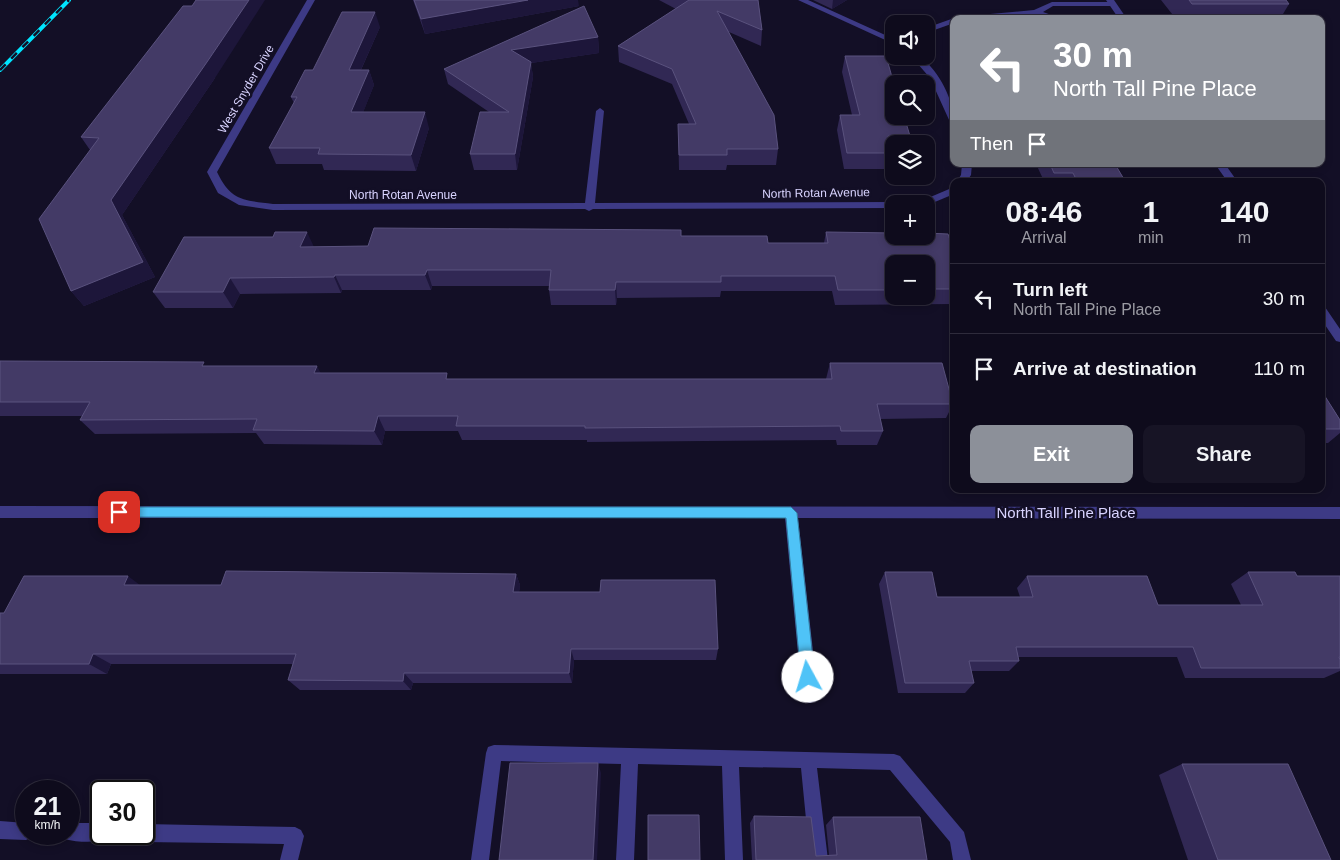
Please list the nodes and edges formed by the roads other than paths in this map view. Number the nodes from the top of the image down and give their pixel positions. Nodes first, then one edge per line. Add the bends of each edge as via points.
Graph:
1 (311, 0) edge
2 (802, 0) edge
3 (1111, 2) edge
4 (1036, 12) junction
5 (1001, 15) edge
6 (1046, 15) edge
7 (1120, 15) edge
8 (950, 21) edge
9 (935, 27) edge
10 (885, 38) edge
11 (923, 65) edge
12 (600, 111) dead end
13 (950, 113) edge
14 (1222, 167) edge
15 (1230, 178) edge
16 (220, 191) joint
17 (950, 192) edge
18 (935, 199) edge
19 (885, 205) edge
20 (589, 208) junction
21 (1325, 316) edge
22 (1340, 338) edge
23 (0, 512) edge
24 (791, 513) junction
25 (1340, 513) edge
26 (810, 695) dead end
27 (630, 756) junction
28 (730, 757) junction
29 (808, 759) junction
30 (0, 830) edge
31 (15, 831) edge
32 (155, 833) edge
33 (289, 860) edge
34 (480, 860) edge
35 (625, 860) edge
36 (734, 860) edge
37 (819, 860) edge
38 (962, 860) edge

1 - 16 street, West Snyder Drive via 212,172
2 - 10 street
3 - 4 street via 1052,4
3 - 7 street
4 - 5 street
4 - 6 street
8 - 9 street
11 - 13 street via 936,80
12 - 20 street
14 - 15 street
16 - 20 street, North Rotan Avenue via 242,203 273,207
17 - 18 street
19 - 20 street, North Rotan Avenue
21 - 22 street
23 - 24 street, North Tall Pine Place
24 - 25 street, North Tall Pine Place
24 - 26 street
27 - 28 street
27 - 34 street via 494,752
27 - 35 street
28 - 29 street
28 - 36 street
29 - 37 street
29 - 38 street via 894,762 958,838
30 - 31 street
32 - 33 street via 295,836

